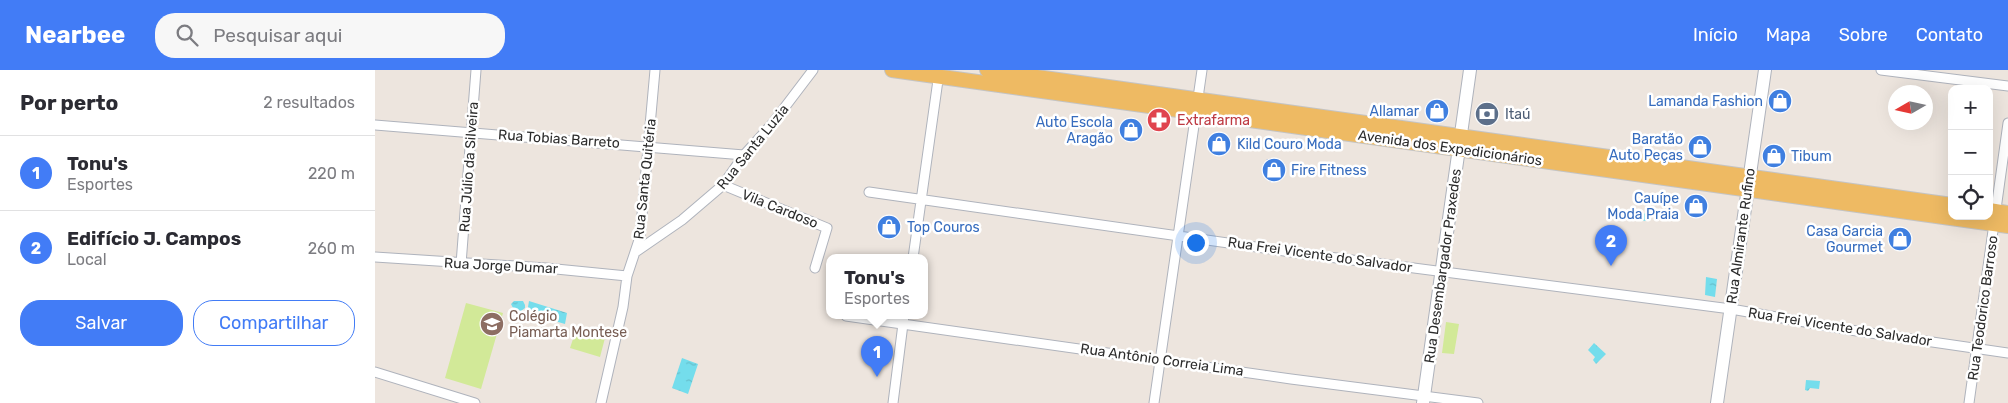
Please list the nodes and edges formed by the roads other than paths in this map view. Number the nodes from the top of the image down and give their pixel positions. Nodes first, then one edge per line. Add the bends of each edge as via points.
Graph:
1 (476, 70) edge
2 (655, 70) edge
3 (813, 70) edge
4 (893, 70) edge
5 (987, 70) edge
6 (1202, 70) edge
7 (1470, 70) edge
8 (1765, 70) edge
9 (1881, 70) edge
10 (939, 73) edge
11 (2008, 86) edge
12 (1197, 107) junction
13 (2008, 123) edge
14 (375, 125) edge
15 (471, 134) junction
16 (1460, 142) junction
17 (649, 146) junction
18 (743, 155) junction
19 (1749, 184) junction
20 (723, 185) junction
21 (869, 192) dead end
22 (922, 200) junction
23 (1948, 205) edge
24 (1999, 217) edge
25 (1177, 236) junction
26 (637, 251) junction
27 (914, 254) edge
28 (375, 257) edge
29 (461, 264) junction
30 (815, 268) dead end
31 (1443, 272) junction
32 (627, 276) junction
33 (1731, 309) junction
34 (904, 319) edge
35 (1977, 349) junction
36 (2008, 353) edge
37 (1161, 360) junction
38 (375, 372) edge
39 (1424, 399) edge
40 (465, 402) edge
41 (475, 403) edge
42 (601, 403) edge
43 (893, 403) edge
44 (1154, 403) edge
45 (1479, 403) edge
46 (1717, 403) edge
47 (1969, 403) edge

1 - 15 street, Rua Júlio da Silveira
2 - 17 street, Rua Santa Quitéria
3 - 18 street, Rua Santa Luzia
4 - 10 main road, Avenida dos Expedicionários
5 - 12 main road, Avenida dos Expedicionários
6 - 12 street
7 - 16 street, Rua Desembargador Praxedes
8 - 19 street, Rua Almirante Rufino
9 - 11 street
10 - 12 main road, Avenida dos Expedicionários
10 - 22 street
12 - 16 main road, Avenida dos Expedicionários
12 - 25 street
13 - 24 street, Rua Teodorico Barroso
14 - 15 street, Rua Tobias Barreto
15 - 17 street, Rua Tobias Barreto
15 - 29 street, Rua Júlio da Silveira
16 - 19 main road, Avenida dos Expedicionários
16 - 31 street, Rua Desembargador Praxedes
17 - 18 street, Rua Tobias Barreto
17 - 26 street, Rua Santa Quitéria
18 - 20 street, Rua Santa Luzia
19 - 23 main road, Avenida dos Expedicionários
19 - 24 main road, Avenida dos Expedicionários
19 - 33 street, Rua Almirante Rufino
20 - 26 street, Rua Santa Luzia via 682,220
20 - 30 street, Vila Cardoso via 827,228
21 - 22 street, Rua Frei Vicente do Salvador
22 - 25 street, Rua Frei Vicente do Salvador
22 - 27 street
24 - 35 street, Rua Teodorico Barroso
25 - 31 street, Rua Frei Vicente do Salvador
25 - 37 street
26 - 32 street, Rua Santa Quitéria
28 - 29 street, Rua Jorge Dumar
29 - 32 street, Rua Jorge Dumar
31 - 33 street, Rua Frei Vicente do Salvador
31 - 39 street, Rua Desembargador Praxedes
32 - 42 street, Rua Santa Quitéria
33 - 35 street, Rua Frei Vicente do Salvador
33 - 46 street, Rua Almirante Rufino
34 - 37 street, Rua Antônio Correia Lima
34 - 43 street
35 - 36 street, Rua Frei Vicente do Salvador
35 - 47 street, Rua Teodorico Barroso
37 - 39 street, Rua Antônio Correia Lima
37 - 44 street
38 - 40 street
39 - 45 street, Rua Antônio Correia Lima
40 - 41 street

